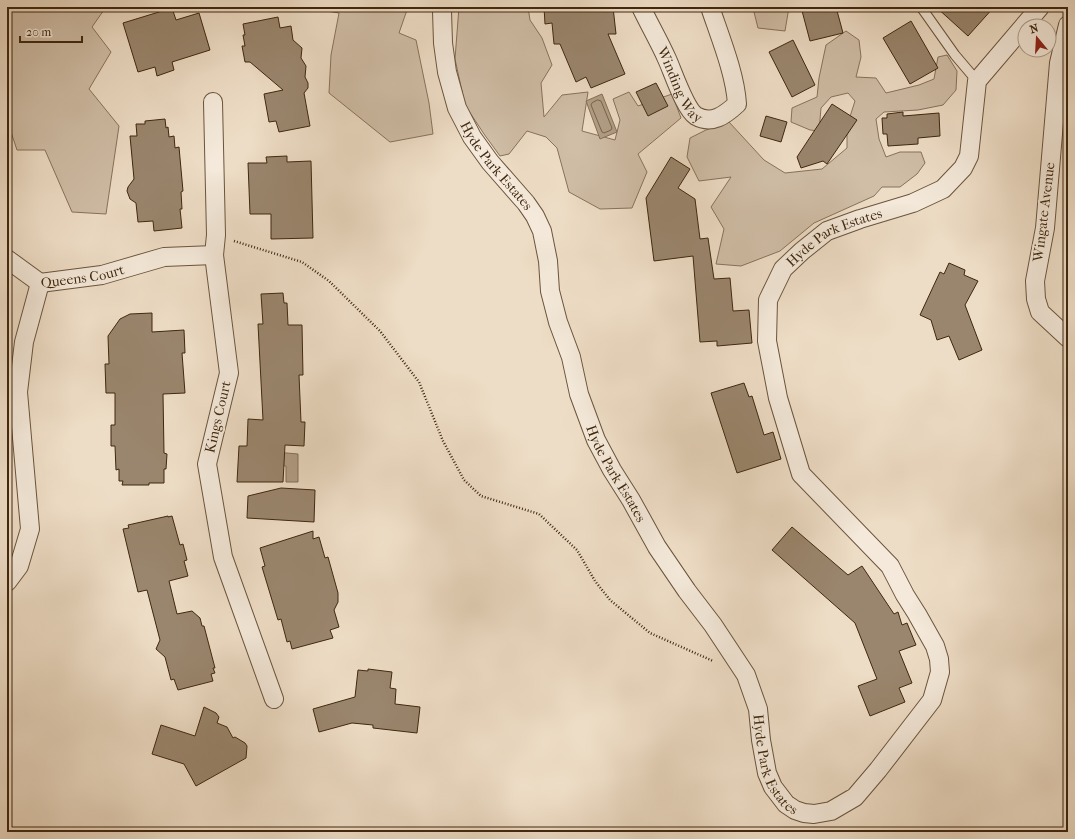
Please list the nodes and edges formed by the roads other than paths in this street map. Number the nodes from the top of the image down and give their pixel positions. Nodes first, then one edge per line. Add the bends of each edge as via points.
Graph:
1 (443, 7) edge
2 (641, 7) edge
3 (710, 7) edge
4 (921, 7) edge
5 (1040, 7) edge
6 (1068, 25) edge
7 (977, 81) junction
8 (213, 102) dead end
9 (214, 254) junction
10 (7, 259) edge
11 (40, 283) junction
12 (1068, 338) edge
13 (7, 582) edge
14 (274, 699) dead end

1 - 7 street, Hyde Park Estates via 447,72 457,108 472,137 526,203 542,231 550,290 558,322 571,357 579,394 596,440 657,547 746,675 758,709 767,773 782,800 804,813 831,811 855,797 932,700 940,672 935,646 890,566 801,474 778,398 767,341 768,300 783,269 827,231 913,203 943,189 963,168 969,156
2 - 3 street, Winding Way via 667,59 682,97 694,115 704,119 716,119 737,104 729,66
4 - 7 lane
5 - 7 street
6 - 12 street, Wingate Avenue via 1059,63 1045,228 1035,282 1040,312
8 - 9 street, Kings Court via 216,235
9 - 11 street, Queens Court via 164,257 102,275
9 - 14 street, Kings Court via 229,373 207,464 224,557
10 - 11 street
11 - 13 street, Queens Court via 24,342 18,392 30,529 19,566

